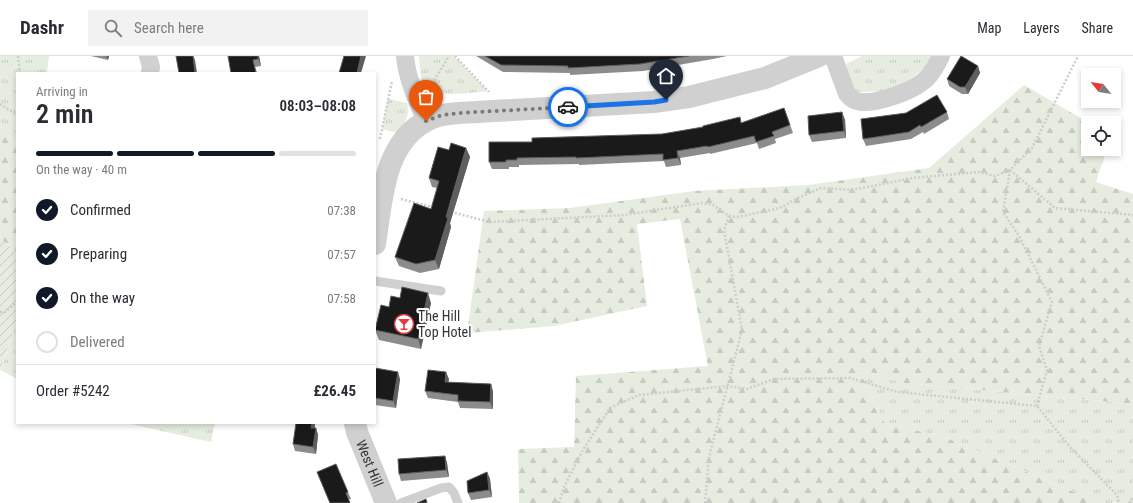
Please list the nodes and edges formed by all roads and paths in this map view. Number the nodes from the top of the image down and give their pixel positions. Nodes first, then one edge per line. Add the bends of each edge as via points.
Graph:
1 (18, 56) edge
2 (449, 56) edge
3 (455, 56) edge
4 (819, 56) edge
5 (833, 56) edge
6 (941, 56) edge
7 (1078, 56) edge
8 (406, 62) edge
9 (20, 72) edge
10 (0, 104) edge
11 (507, 111) junction
12 (422, 113) junction
13 (16, 114) edge
14 (380, 141) dead end
15 (1010, 170) junction
16 (380, 201) edge
17 (437, 208) edge
18 (444, 210) edge
19 (1133, 215) edge
20 (729, 216) junction
21 (376, 235) edge
22 (376, 281) edge
23 (441, 291) dead end
24 (16, 303) edge
25 (0, 312) edge
26 (728, 386) junction
27 (1037, 406) junction
28 (355, 424) edge
29 (1133, 498) edge
30 (386, 503) edge
31 (401, 503) edge
32 (458, 503) edge
33 (559, 503) edge
34 (705, 503) edge
35 (1119, 503) edge
36 (1129, 503) edge

1 - 9 path
2 - 12 path
3 - 11 path
4 - 11 street via 765,78 689,97 654,102
5 - 6 street via 847,94 858,102 873,102 900,94 921,83 934,70
7 - 15 path via 1032,148
8 - 12 street
8 - 14 path via 394,69
10 - 13 path
11 - 12 street via 442,115
12 - 16 street via 393,156
15 - 19 path via 1055,208
15 - 20 path via 995,176 979,172 913,178 852,190 821,188 780,208 737,217
15 - 27 path via 1003,212 1019,236 1052,302 1039,346 1047,370
16 - 17 path
16 - 21 street
18 - 20 path via 490,222 624,214 702,203 713,205
20 - 26 path via 724,230 742,330
22 - 23 lane
24 - 25 path via 6,312
26 - 27 path via 747,389 774,379 850,378 898,392
26 - 33 path via 639,395 610,408 583,450 564,487
26 - 34 path via 709,457
27 - 35 path via 1070,447 1117,495
28 - 30 street, West Hill
29 - 36 path
31 - 32 lane via 449,487

